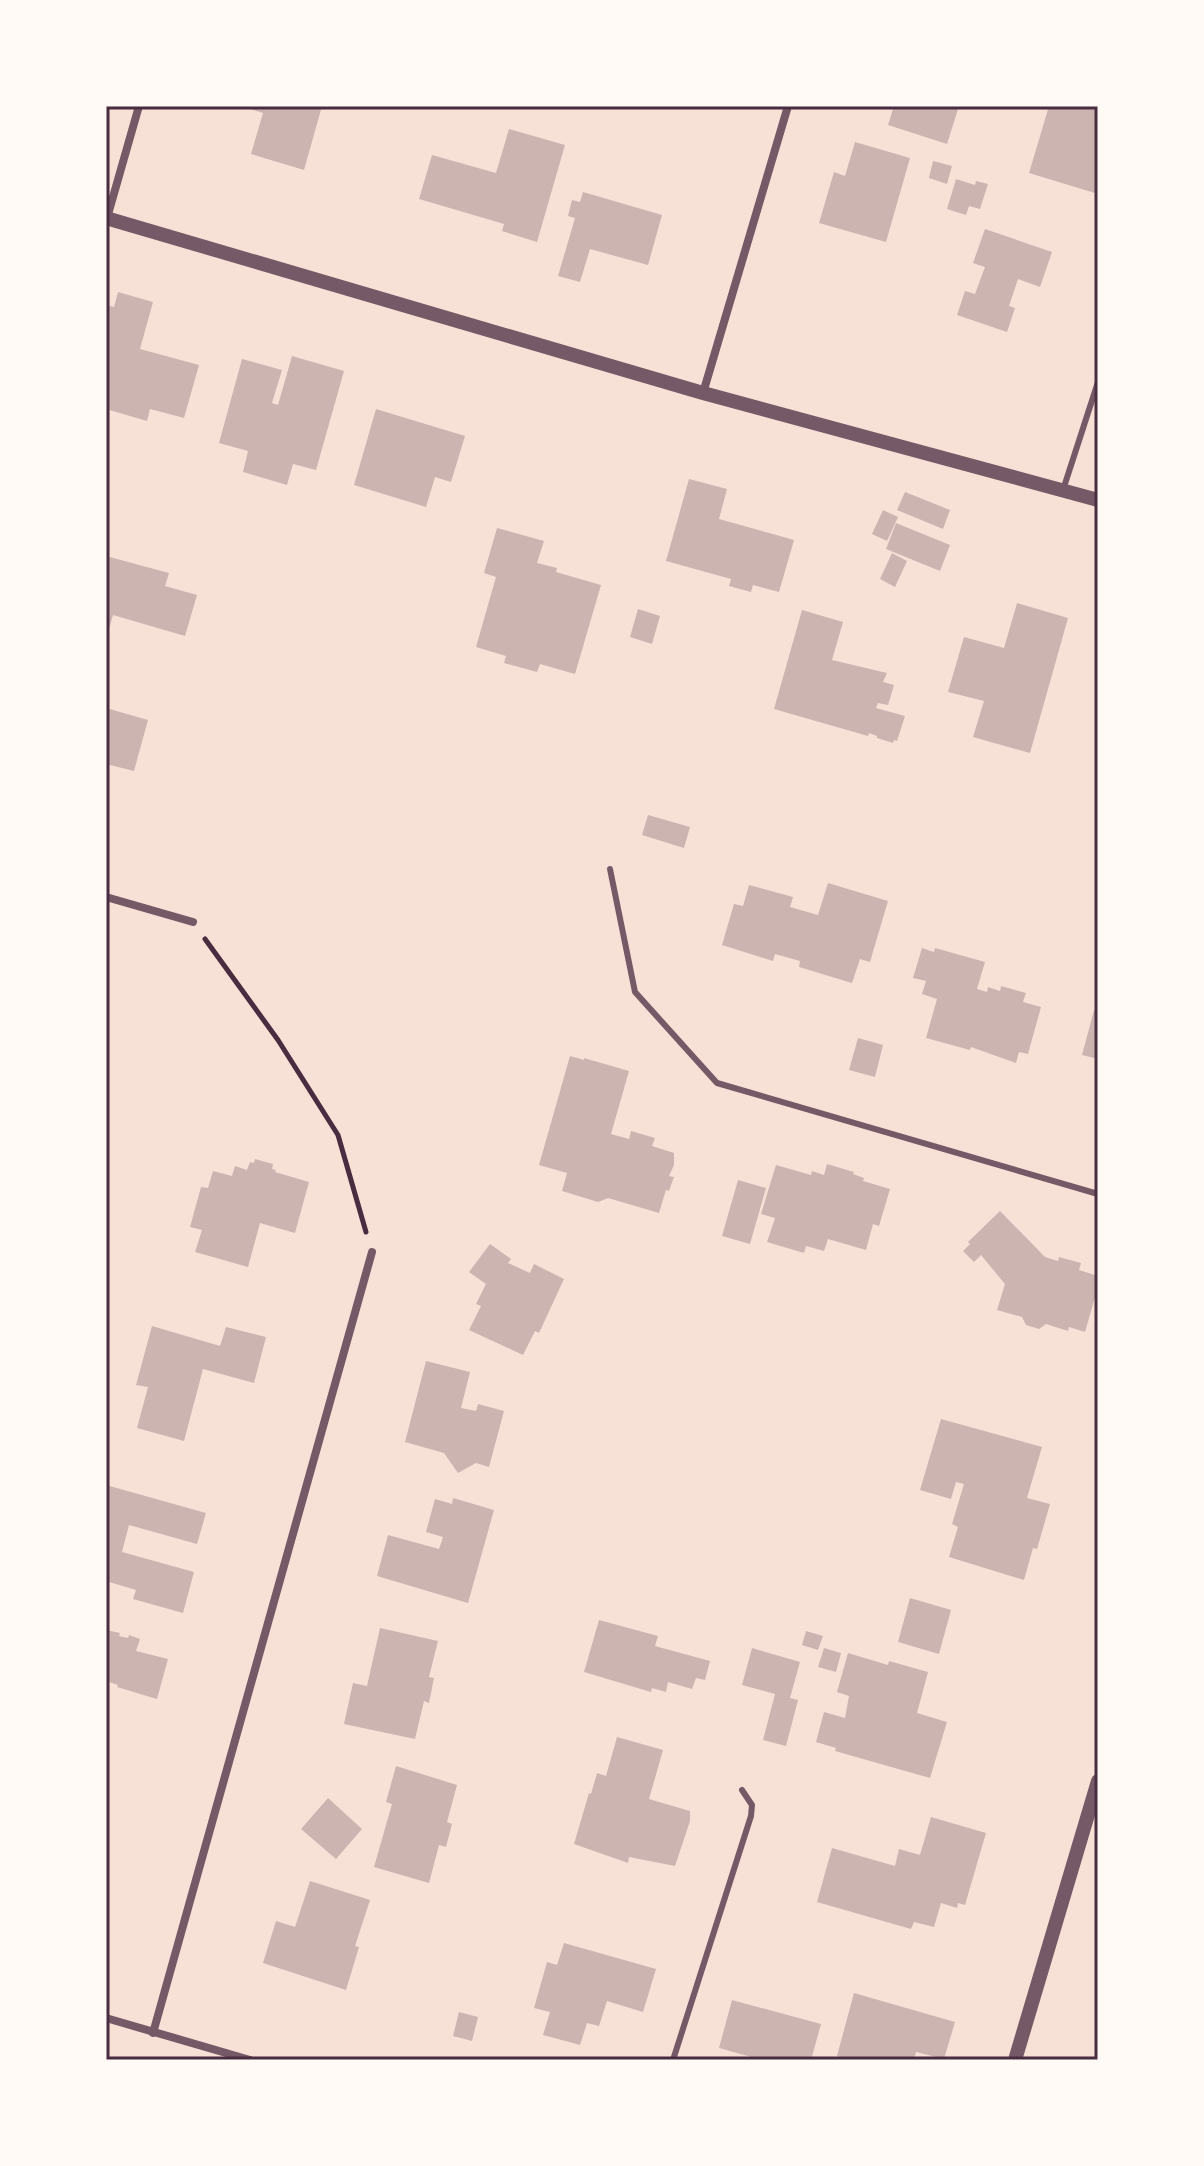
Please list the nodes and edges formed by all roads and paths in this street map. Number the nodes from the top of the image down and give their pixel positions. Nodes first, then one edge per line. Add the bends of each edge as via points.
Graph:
1 (139, 106) edge
2 (788, 106) edge
3 (106, 218) edge
4 (1098, 382) edge
5 (703, 393) junction
6 (1063, 490) junction
7 (1098, 500) edge
8 (610, 869) dead end
9 (106, 897) edge
10 (193, 922) joint
11 (1098, 1194) edge
12 (372, 1252) joint
13 (1098, 1781) edge
14 (742, 1790) dead end
15 (106, 2018) edge
16 (153, 2033) junction
17 (250, 2060) edge
18 (673, 2060) edge
19 (1015, 2060) edge

1 - 3 street
2 - 5 street
3 - 5 street
4 - 6 lane
5 - 6 street
6 - 7 street
8 - 11 lane via 635,992 717,1083
9 - 10 street
10 - 12 path via 338,1135
12 - 16 street
13 - 19 street
14 - 18 lane via 752,1805 751,1816
15 - 16 street
16 - 17 street

